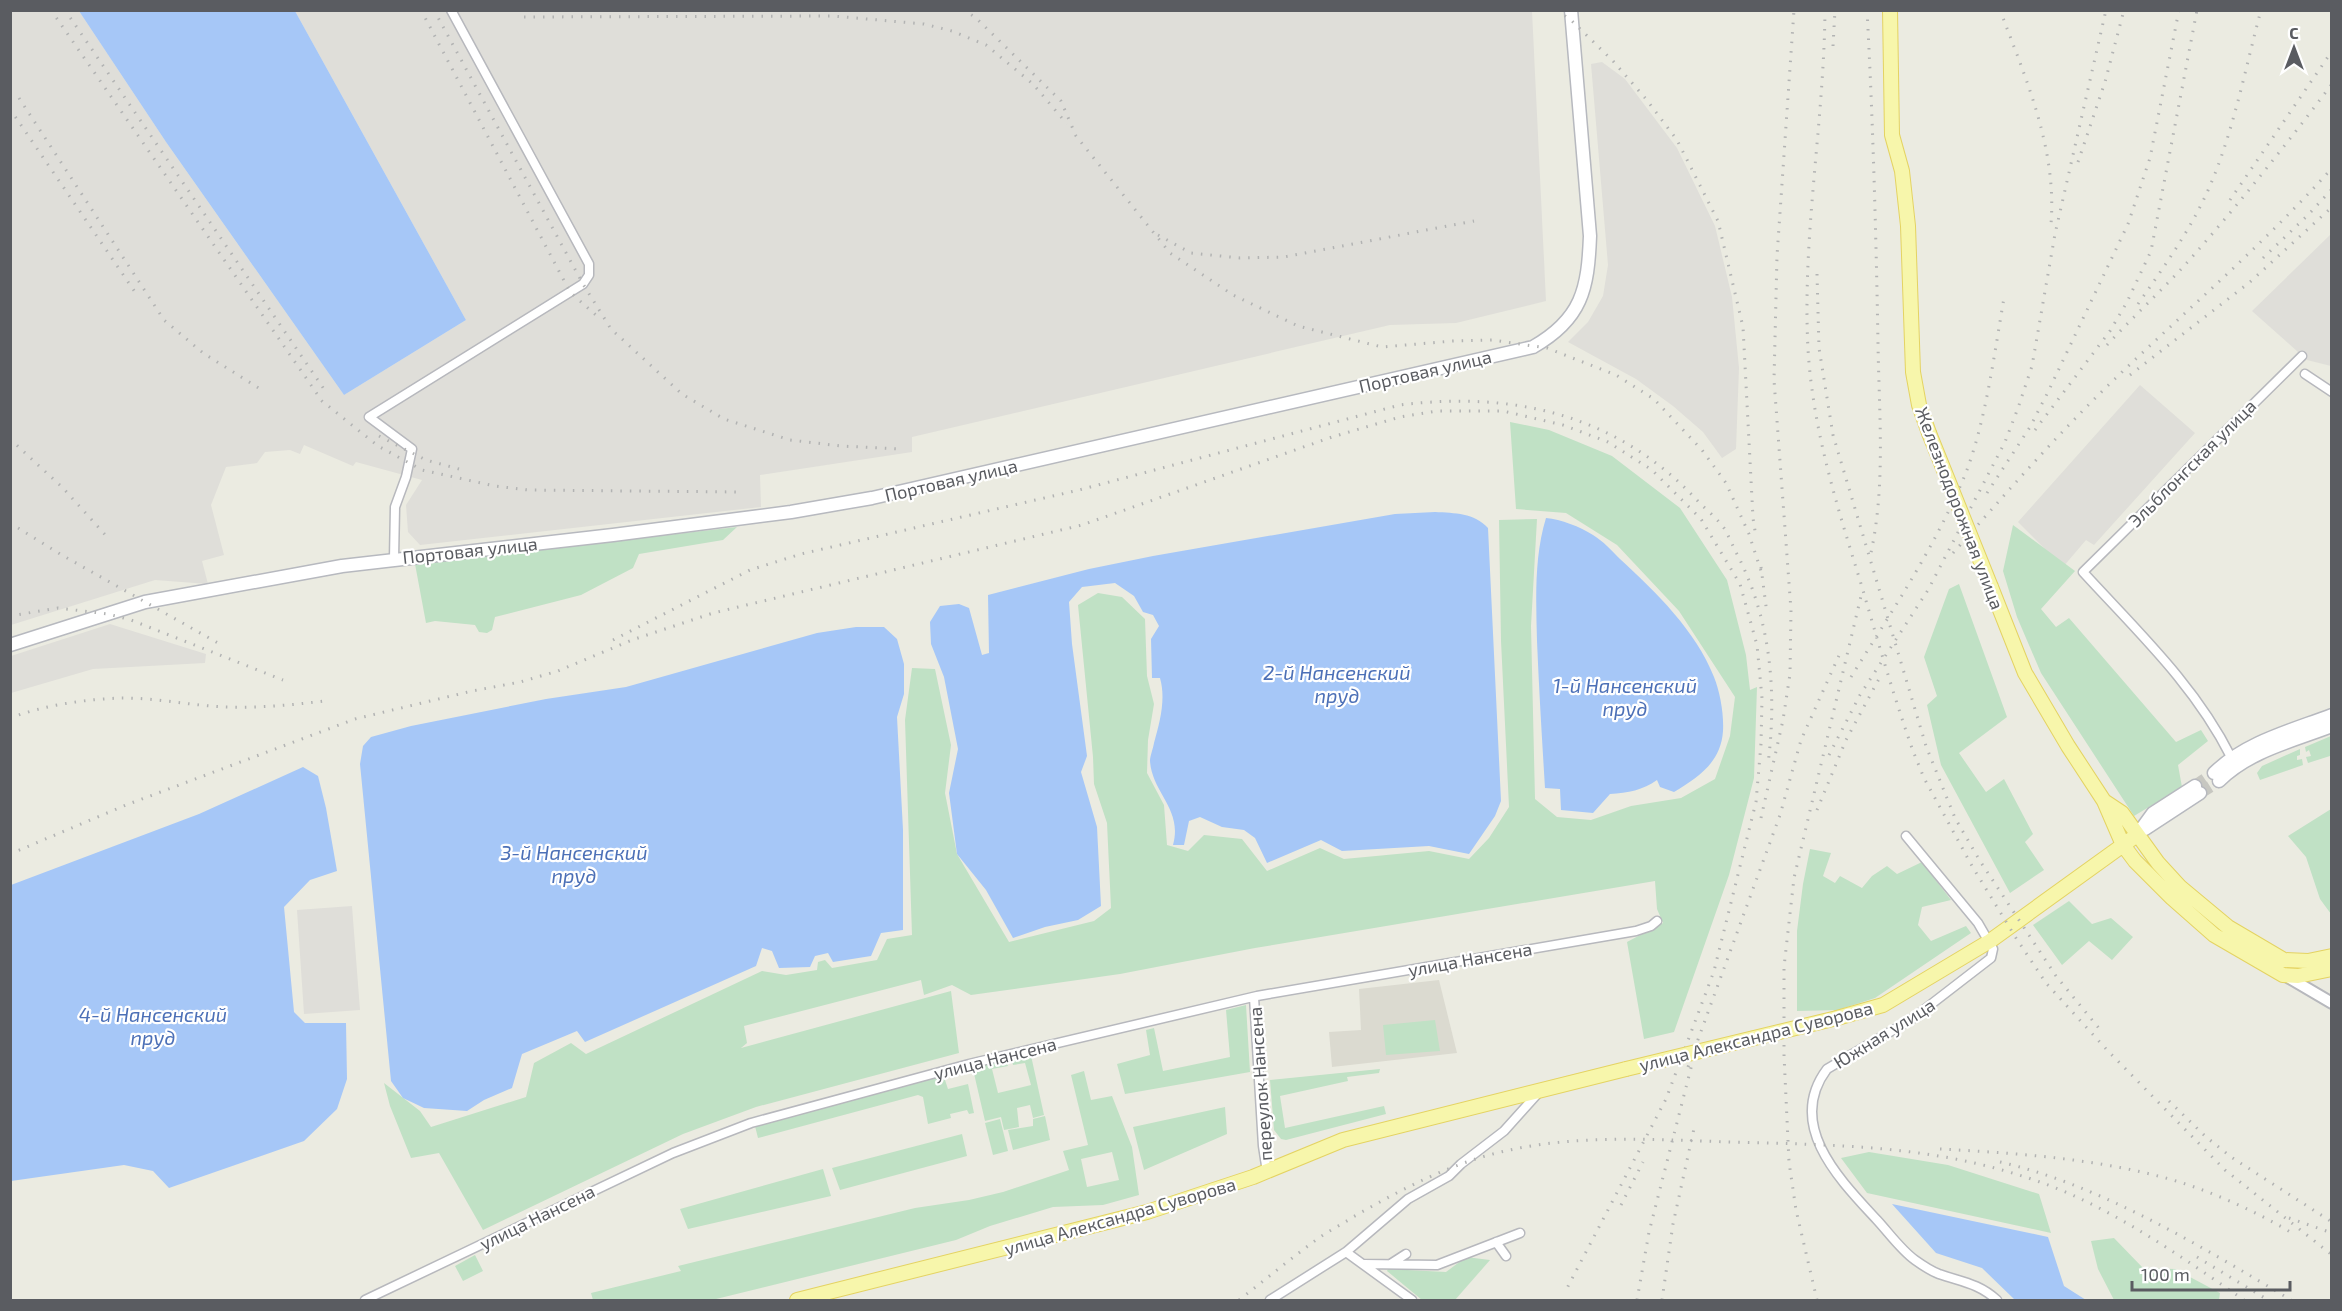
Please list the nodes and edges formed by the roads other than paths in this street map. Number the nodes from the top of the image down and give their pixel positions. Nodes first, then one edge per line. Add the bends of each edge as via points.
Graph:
1 (451, 10) edge
2 (1571, 10) edge
3 (1890, 10) edge
4 (2302, 356) dead end
5 (2305, 374) dead end
6 (2331, 392) edge
7 (394, 559) junction
8 (10, 645) edge
9 (2331, 715) edge
10 (2331, 726) edge
11 (2231, 757) junction
12 (2197, 790) tunnel mouth
13 (2104, 801) junction
14 (2137, 835) junction
15 (1906, 836) dead end
16 (2123, 845) junction
17 (1657, 921) dead end
18 (1992, 945) junction
19 (2331, 957) edge
20 (2331, 969) edge
21 (2283, 975) junction
22 (1254, 997) junction
23 (2331, 1003) edge
24 (1542, 1089) junction
25 (1267, 1172) junction
26 (1520, 1233) dead end
27 (1496, 1242) junction
28 (1346, 1252) junction
29 (1406, 1254) dead end
30 (1506, 1256) dead end
31 (1392, 1263) junction
32 (1364, 1264) junction
33 (365, 1300) edge
34 (797, 1300) edge
35 (1270, 1300) edge
36 (1412, 1300) edge
37 (1997, 1300) edge

1 - 7 street via 589,264 589,275 583,284 369,417 412,449 395,507
2 - 7 main road, Портовая улица via 1589,263 1585,289 1575,311 1551,336 1533,347 872,498 791,512
3 - 13 main road, Железнодорожная улица, bridge via 1892,135 1902,171 1908,226 1913,372 1919,405 2025,673
4 - 11 street, Эльблонгская улица via 2083,572 2186,684
5 - 6 street
7 - 8 main road, Портовая улица via 145,602
9 - 11 main road via 2249,746
10 - 11 main road via 2251,756 2216,777
12 - 14 main road via 2153,813
13 - 14 main road, Железнодорожная улица via 2122,813
13 - 16 main road, Железнодорожная улица
14 - 16 main road, улица Александра Суворова
14 - 19 main road, Железнодорожная улица via 2158,863 2210,914 2284,960
15 - 18 street via 1978,922
16 - 18 main road, улица Александра Суворова
16 - 21 main road, Железнодорожная улица via 2172,898 2214,935
17 - 22 street, улица Нансена via 1638,930
18 - 24 main road, улица Александра Суворова, bridge via 1883,1005
18 - 37 street, Южная улица via 1991,958 1983,966 1912,1019 1827,1069 1819,1080 1813,1106 1818,1146 1826,1160 1912,1258 1937,1274 1966,1281
20 - 21 main road
21 - 23 street, Железнодорожная улица
22 - 25 street, переулок Нансена
22 - 33 street, улица Нансена via 979,1061 751,1123 673,1153
24 - 25 main road, улица Александра Суворова via 1343,1140
24 - 28 street via 1504,1131 1449,1176 1408,1199
25 - 34 main road, улица Александра Суворова via 1147,1212
26 - 27 street
27 - 30 street
27 - 31 street via 1437,1265
28 - 32 street
28 - 35 street
29 - 31 street
31 - 32 street
32 - 36 street

